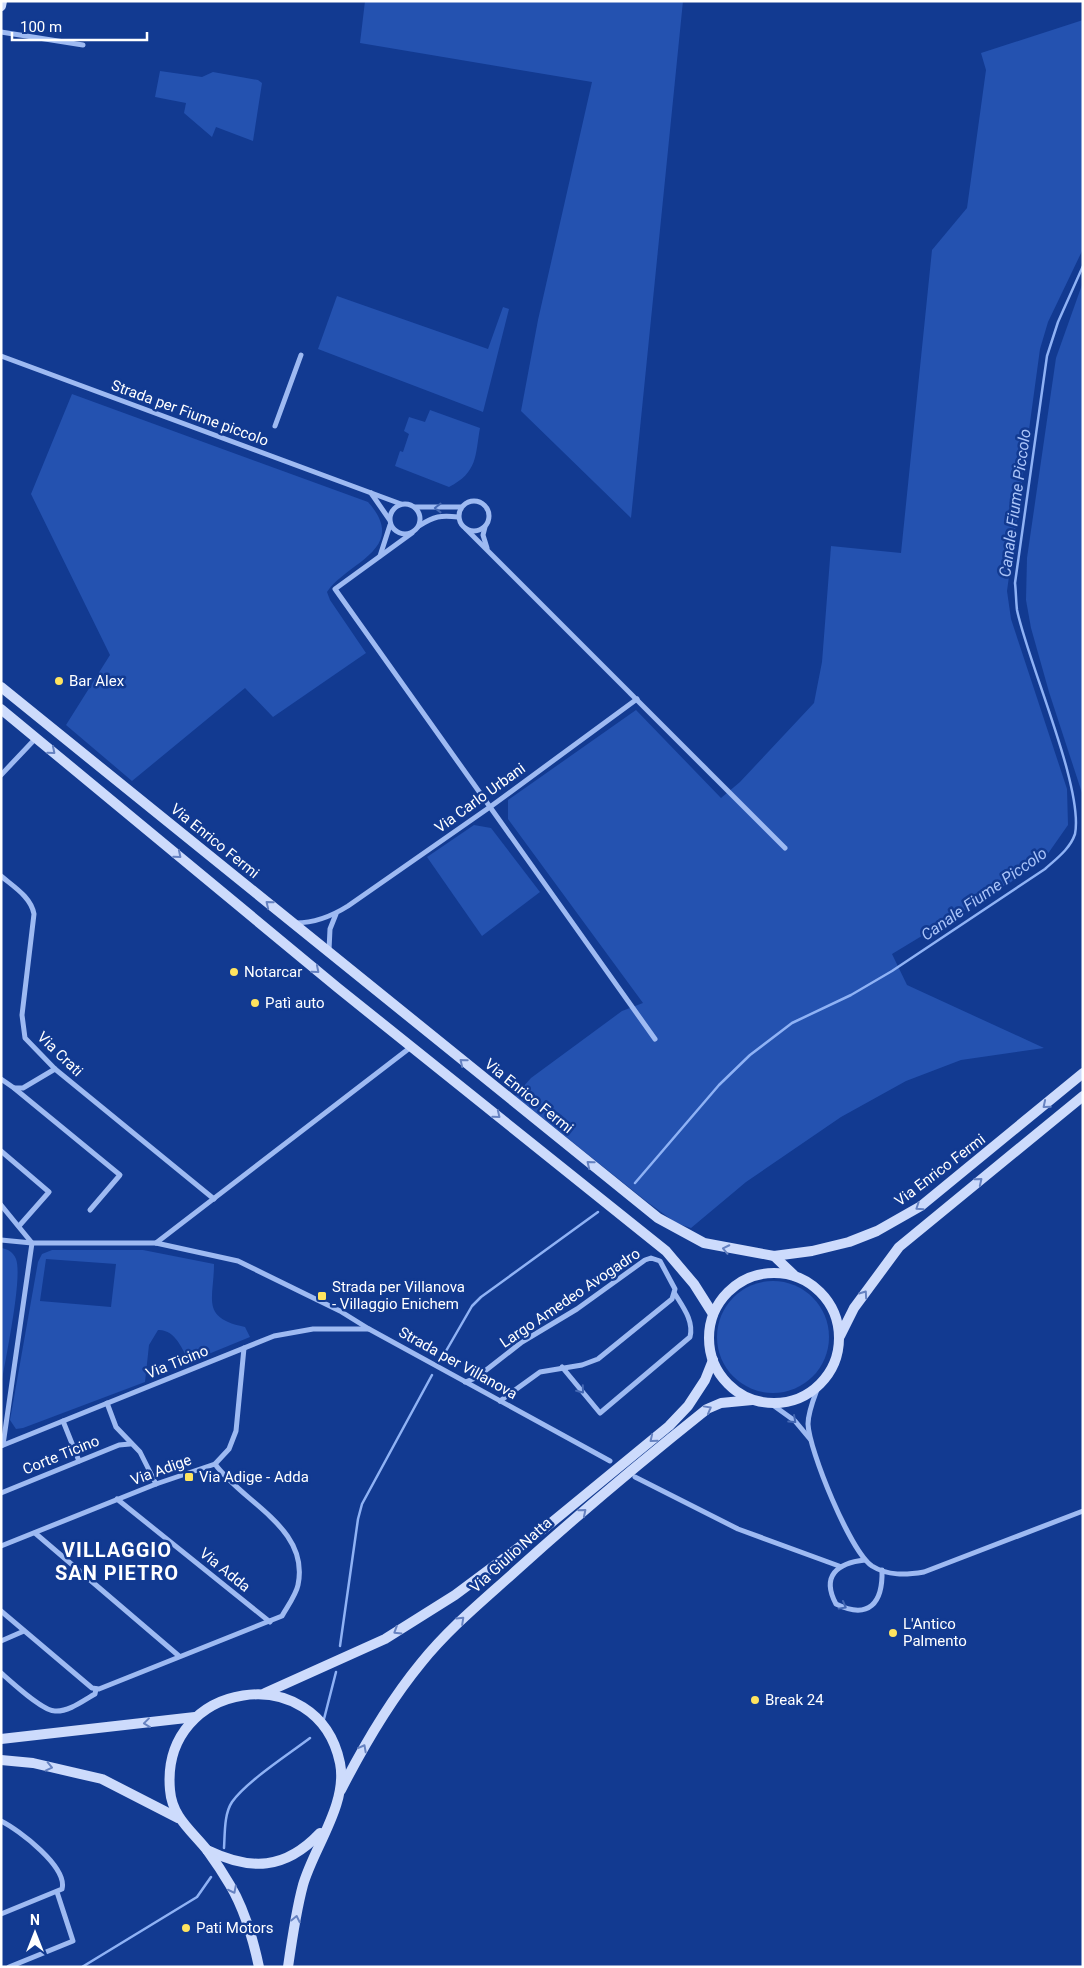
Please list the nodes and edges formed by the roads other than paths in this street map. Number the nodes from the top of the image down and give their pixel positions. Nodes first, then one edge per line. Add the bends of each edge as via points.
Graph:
1 (2, 1) edge
2 (1, 6) edge
3 (1, 32) edge
4 (83, 45) dead end
5 (301, 355) dead end
6 (1, 356) edge
7 (274, 426) dead end
8 (371, 493) junction
9 (401, 504) junction
10 (461, 507) junction
11 (415, 508) junction
12 (458, 517) junction
13 (390, 522) junction
14 (419, 526) junction
15 (485, 527) junction
16 (466, 529) junction
17 (412, 533) junction
18 (487, 548) junction
19 (380, 556) junction
20 (1, 687) edge
21 (637, 699) junction
22 (1, 709) edge
23 (36, 738) junction
24 (1, 776) edge
25 (490, 807) junction
26 (784, 848) dead end
27 (1, 876) edge
28 (336, 914) junction
29 (293, 924) junction
30 (329, 953) junction
31 (655, 1040) dead end
32 (412, 1047) junction
33 (54, 1069) junction
34 (1083, 1073) edge
35 (1, 1079) edge
36 (14, 1088) junction
37 (1083, 1096) edge
38 (1, 1151) edge
39 (214, 1199) junction
40 (1, 1205) edge
41 (90, 1210) dead end
42 (19, 1226) junction
43 (1, 1240) edge
44 (32, 1243) junction
45 (156, 1243) junction
46 (774, 1256) junction
47 (756, 1276) junction
48 (795, 1276) junction
49 (675, 1294) junction
50 (713, 1314) junction
51 (368, 1329) junction
52 (840, 1336) junction
53 (244, 1348) junction
54 (713, 1360) junction
55 (562, 1368) junction
56 (465, 1382) junction
57 (818, 1387) junction
58 (752, 1400) junction
59 (500, 1401) junction
60 (107, 1403) junction
61 (770, 1403) junction
62 (63, 1421) junction
63 (811, 1441) junction
64 (130, 1444) junction
65 (2, 1446) edge
66 (79, 1461) junction
67 (610, 1461) dead end
68 (215, 1464) junction
69 (635, 1477) dead end
70 (156, 1484) junction
71 (1, 1493) edge
72 (117, 1500) junction
73 (1083, 1512) edge
74 (35, 1533) junction
75 (1, 1546) edge
76 (865, 1560) junction
77 (839, 1566) junction
78 (882, 1570) junction
79 (1, 1611) edge
80 (270, 1622) junction
81 (24, 1631) junction
82 (1, 1641) edge
83 (179, 1656) junction
84 (1, 1673) edge
85 (96, 1688) junction
86 (265, 1693) junction
87 (195, 1717) junction
88 (1, 1739) edge
89 (1, 1760) edge
90 (340, 1791) junction
91 (178, 1818) junction
92 (1, 1821) edge
93 (326, 1827) junction
94 (206, 1849) junction
95 (57, 1892) junction
96 (1, 1914) edge
97 (9, 1967) edge
98 (259, 1967) edge
99 (288, 1967) edge

1 - 2 main road
3 - 4 street
5 - 7 street
6 - 8 street, Strada per Fiume piccolo
8 - 9 street, Strada per Fiume piccolo
8 - 13 street
9 - 11 street
9 - 13 street via 392,510
10 -> 11 street
10 - 12 street
10 - 15 street via 470,501 484,504 489,518
11 - 14 street via 420,516
12 - 14 street via 441,514
12 - 16 street
13 - 17 street via 397,532
13 - 19 street
14 - 17 street
15 - 16 street via 476,532
15 - 18 street via 483,535
16 - 18 street
17 - 19 street
18 - 21 street
19 - 25 street via 335,589
29 -> 20 main road, Via Enrico Fermi
21 - 25 street, Via Carlo Urbani
21 - 26 street
22 - 23 main road
23 - 24 street
23 -> 32 main road
25 - 28 street, Via Carlo Urbani
25 - 31 street
27 - 33 street, Via Crati via 33,905 23,1023 25,1038
28 - 29 street, Via Carlo Urbani
28 - 30 street via 328,941
29 - 30 main road, Via Enrico Fermi
46 -> 30 main road, Via Enrico Fermi via 704,1243 658,1218
32 - 39 street
32 -> 50 main road via 666,1251 694,1284
33 - 36 street via 33,1084
33 - 39 street, Via Crati
34 -> 46 main road, Via Enrico Fermi via 921,1206 900,1219 849,1242
35 - 36 street
36 - 41 street via 120,1176
52 -> 37 main road via 854,1308 899,1248
38 - 42 street via 48,1192
39 - 45 street
40 - 42 street
42 - 44 street
43 - 44 street, Strada per Villanova
44 - 45 street, Strada per Villanova
44 - 65 street
45 - 51 street, Strada per Villanova via 238,1261 340,1311
46 - 47 main road
46 - 48 main road
47 - 48 main road via 776,1273
47 - 50 main road via 738,1284 723,1297
48 - 52 main road via 827,1299 836,1317
49 - 55 street via 598,1359
55 -> 49 street, Largo Amedeo Avogadro via 600,1413 690,1337 689,1318
49 - 56 street, Largo Amedeo Avogadro via 660,1262 651,1258 645,1260 522,1342 476,1378
50 - 54 main road via 710,1329
51 - 53 street, Via Ticino via 313,1328 274,1336
51 - 56 street, Strada per Villanova
52 - 57 main road via 837,1357
53 - 60 street, Via Ticino
53 - 68 street, Via Adige via 236,1431 229,1449
54 - 58 main road via 722,1377
54 -> 86 main road, Via Giulio Natta via 705,1380 688,1406 669,1426 546,1527 455,1596 385,1639
55 - 59 street via 540,1372
56 - 59 street, Strada per Villanova
57 - 61 main road via 796,1400
57 - 63 street via 808,1423
58 - 61 main road
90 -> 58 main road, Via Giulio Natta via 370,1734 396,1696 422,1661 459,1622 707,1408
59 - 67 street, Strada per Villanova
60 - 62 street, Via Ticino
60 - 64 street via 116,1427
61 -> 63 street via 795,1421
62 - 65 street, Via Ticino
62 - 66 street
63 - 76 street via 840,1517
64 - 66 street, Corte Ticino via 119,1444
64 - 70 street via 140,1452
66 - 71 street, Corte Ticino
68 - 70 street, Via Adige
68 - 80 street via 225,1478 283,1529 296,1548 298,1586 282,1616
69 - 77 street via 738,1529
70 - 72 street, Via Adige
72 - 74 street, Via Adige
72 - 80 street, Via Adda
73 - 78 street via 924,1572 898,1575
74 - 75 street, Via Adige
74 - 83 street
76 - 77 street
76 - 78 street
77 -> 78 street via 830,1583 830,1592 836,1604 858,1612 868,1609 879,1597
79 - 81 street
80 - 83 street
81 - 82 street
81 - 85 street
83 - 85 street
84 - 85 street via 55,1712 95,1694
86 - 87 main road via 240,1694 216,1702
86 - 90 main road via 292,1701 314,1716 331,1738 340,1764
87 -> 88 main road
87 - 91 main road via 179,1739 170,1765 170,1792
89 -> 91 main road via 33,1763 102,1779
90 - 93 main road
91 - 94 main road
92 - 95 street via 12,1826 58,1867 63,1884
93 - 94 main road via 307,1847 284,1860 257,1864 231,1861
99 -> 93 main road via 303,1886
94 -> 98 main road via 230,1885 242,1911
95 - 96 street
95 - 97 street via 73,1940

